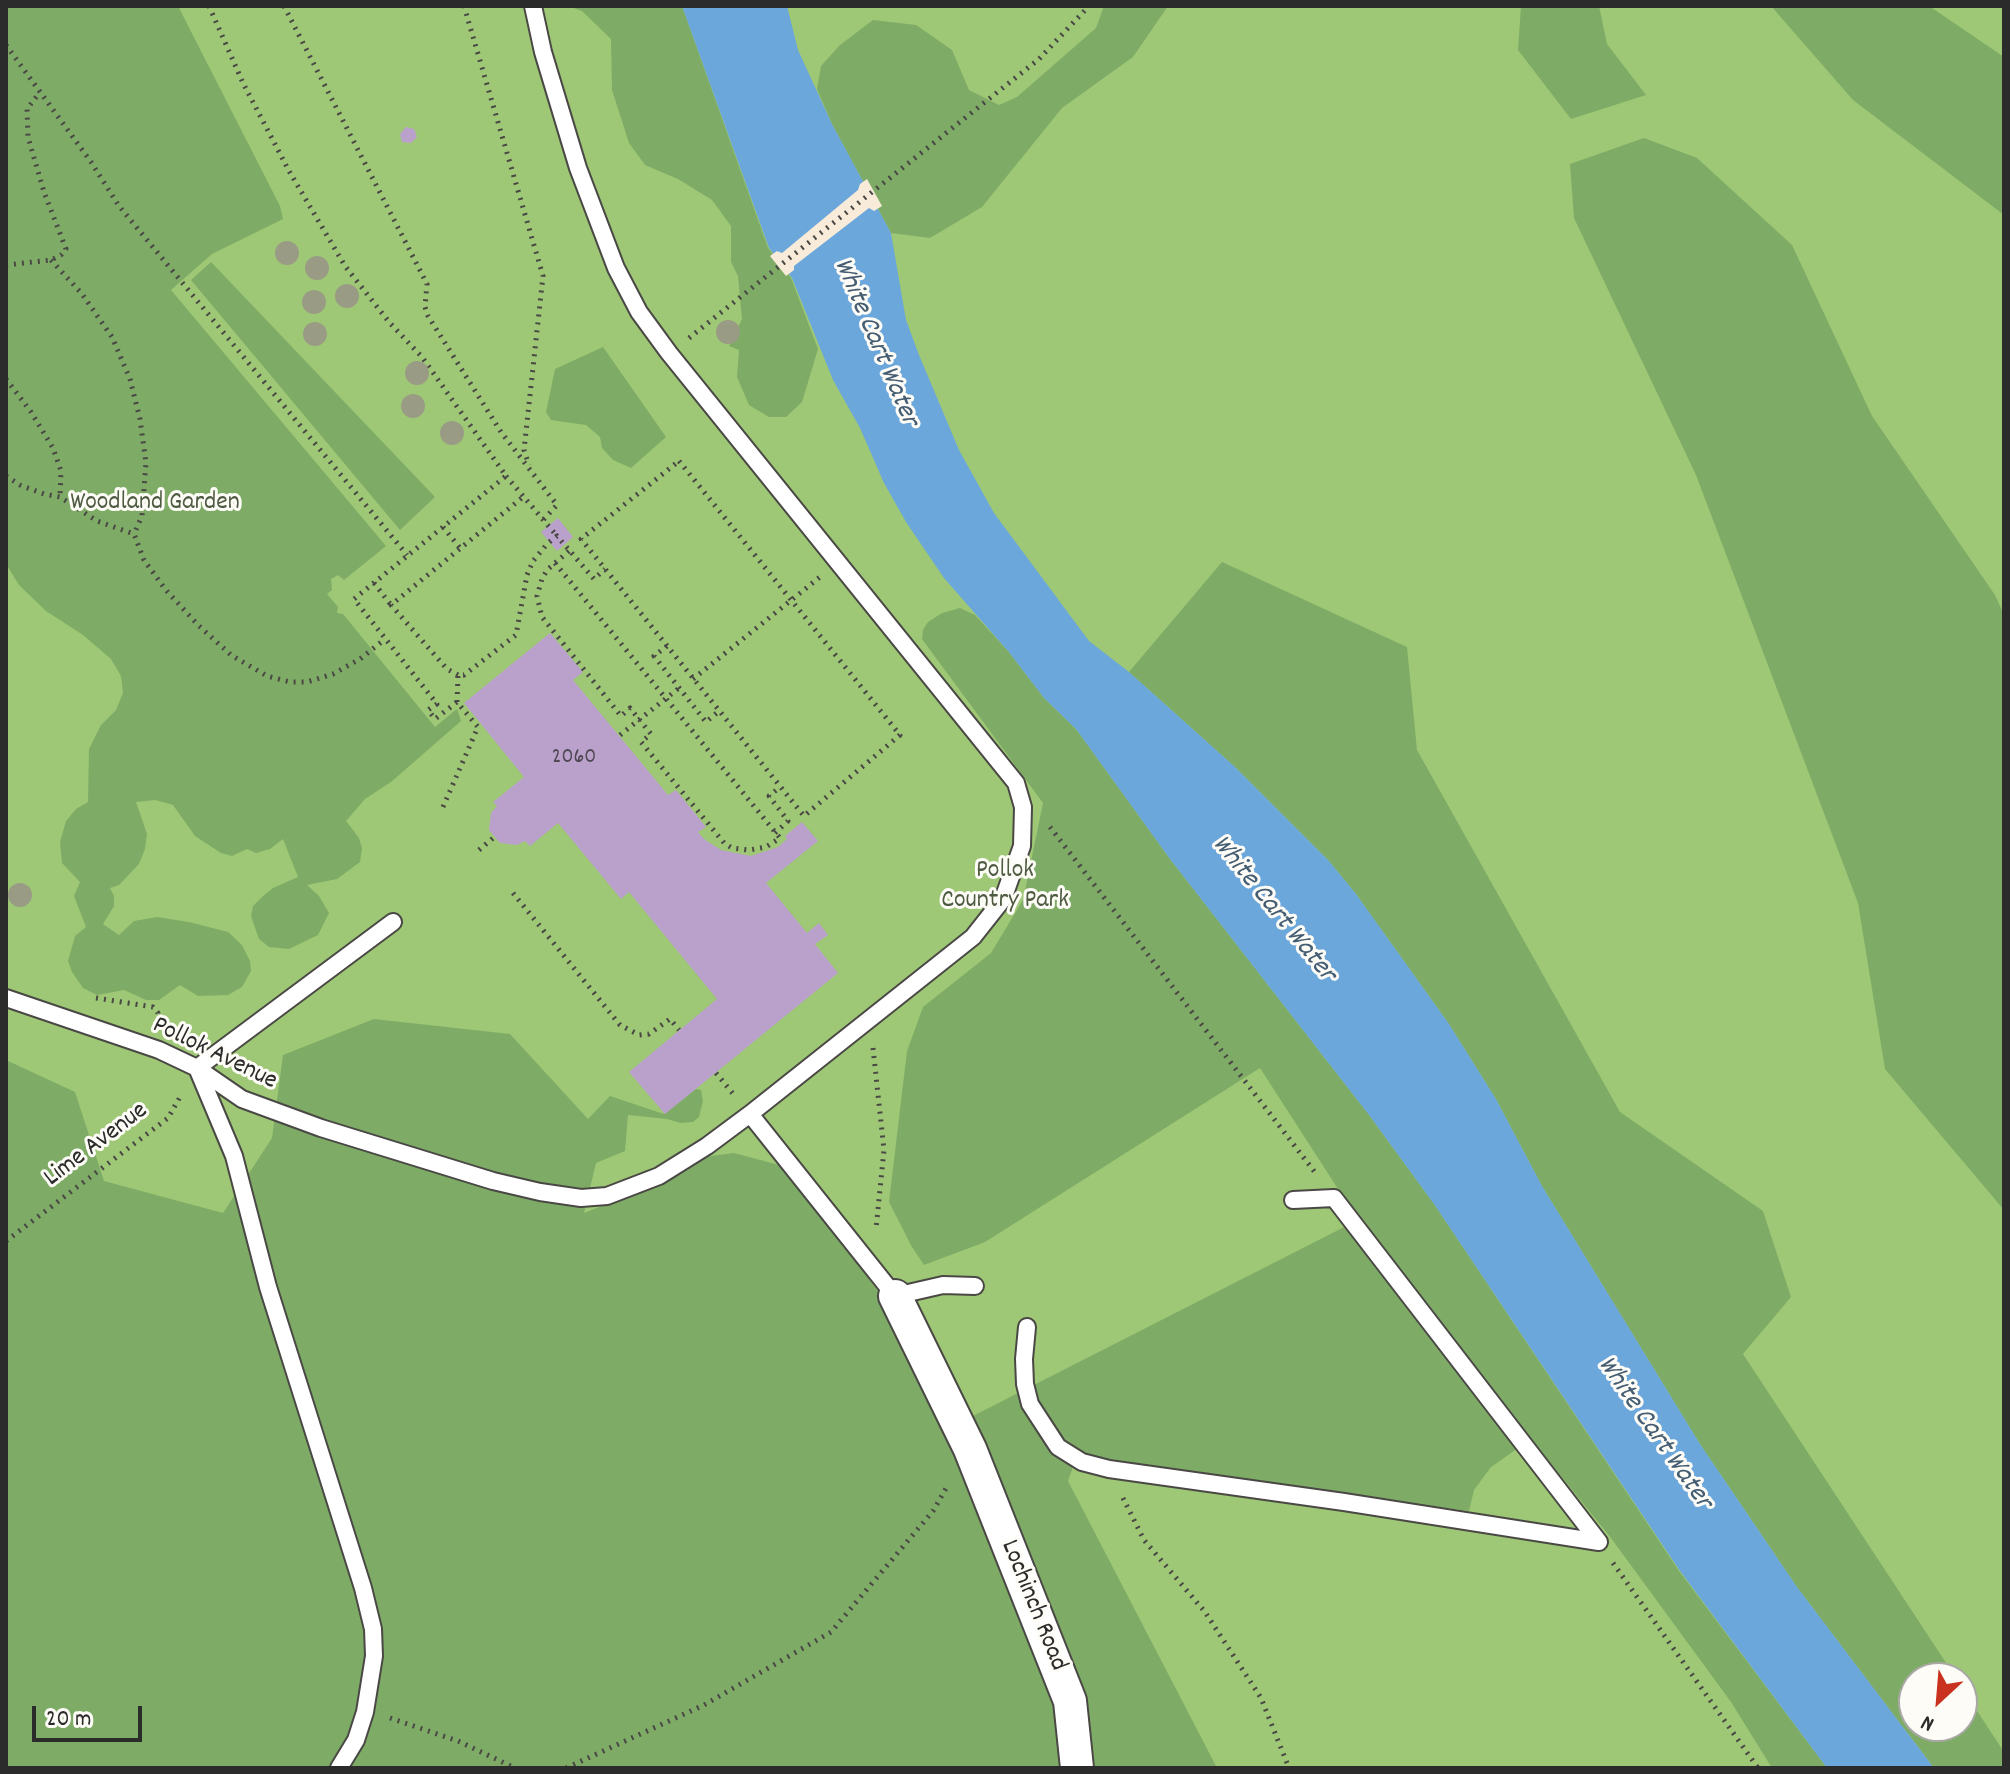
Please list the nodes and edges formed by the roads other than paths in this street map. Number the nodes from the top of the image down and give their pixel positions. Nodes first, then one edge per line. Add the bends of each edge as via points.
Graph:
1 (533, 6) edge
2 (393, 922) dead end
3 (6, 998) edge
4 (197, 1068) junction
5 (750, 1114) junction
6 (1293, 1200) dead end
7 (975, 1286) dead end
8 (895, 1296) junction
9 (1027, 1327) dead end
10 (339, 1768) edge
11 (1077, 1768) edge

1 - 5 lane, Pollok Avenue via 571,147 616,268 639,312 1016,783 1023,807 1022,846 1014,875 1003,899 973,937
2 - 4 lane
3 - 4 lane, Pollok Avenue
4 - 5 lane, Pollok Avenue via 242,1099 321,1128 493,1181 581,1198 607,1196 659,1176
4 - 10 lane via 234,1156 268,1287 373,1629 365,1712
5 - 8 lane
6 - 9 lane via 1334,1198 1599,1542 1082,1462 1058,1447 1030,1404 1024,1359
7 - 8 lane via 943,1285
8 - 11 street, Lochinch Road via 970,1449 1070,1701

